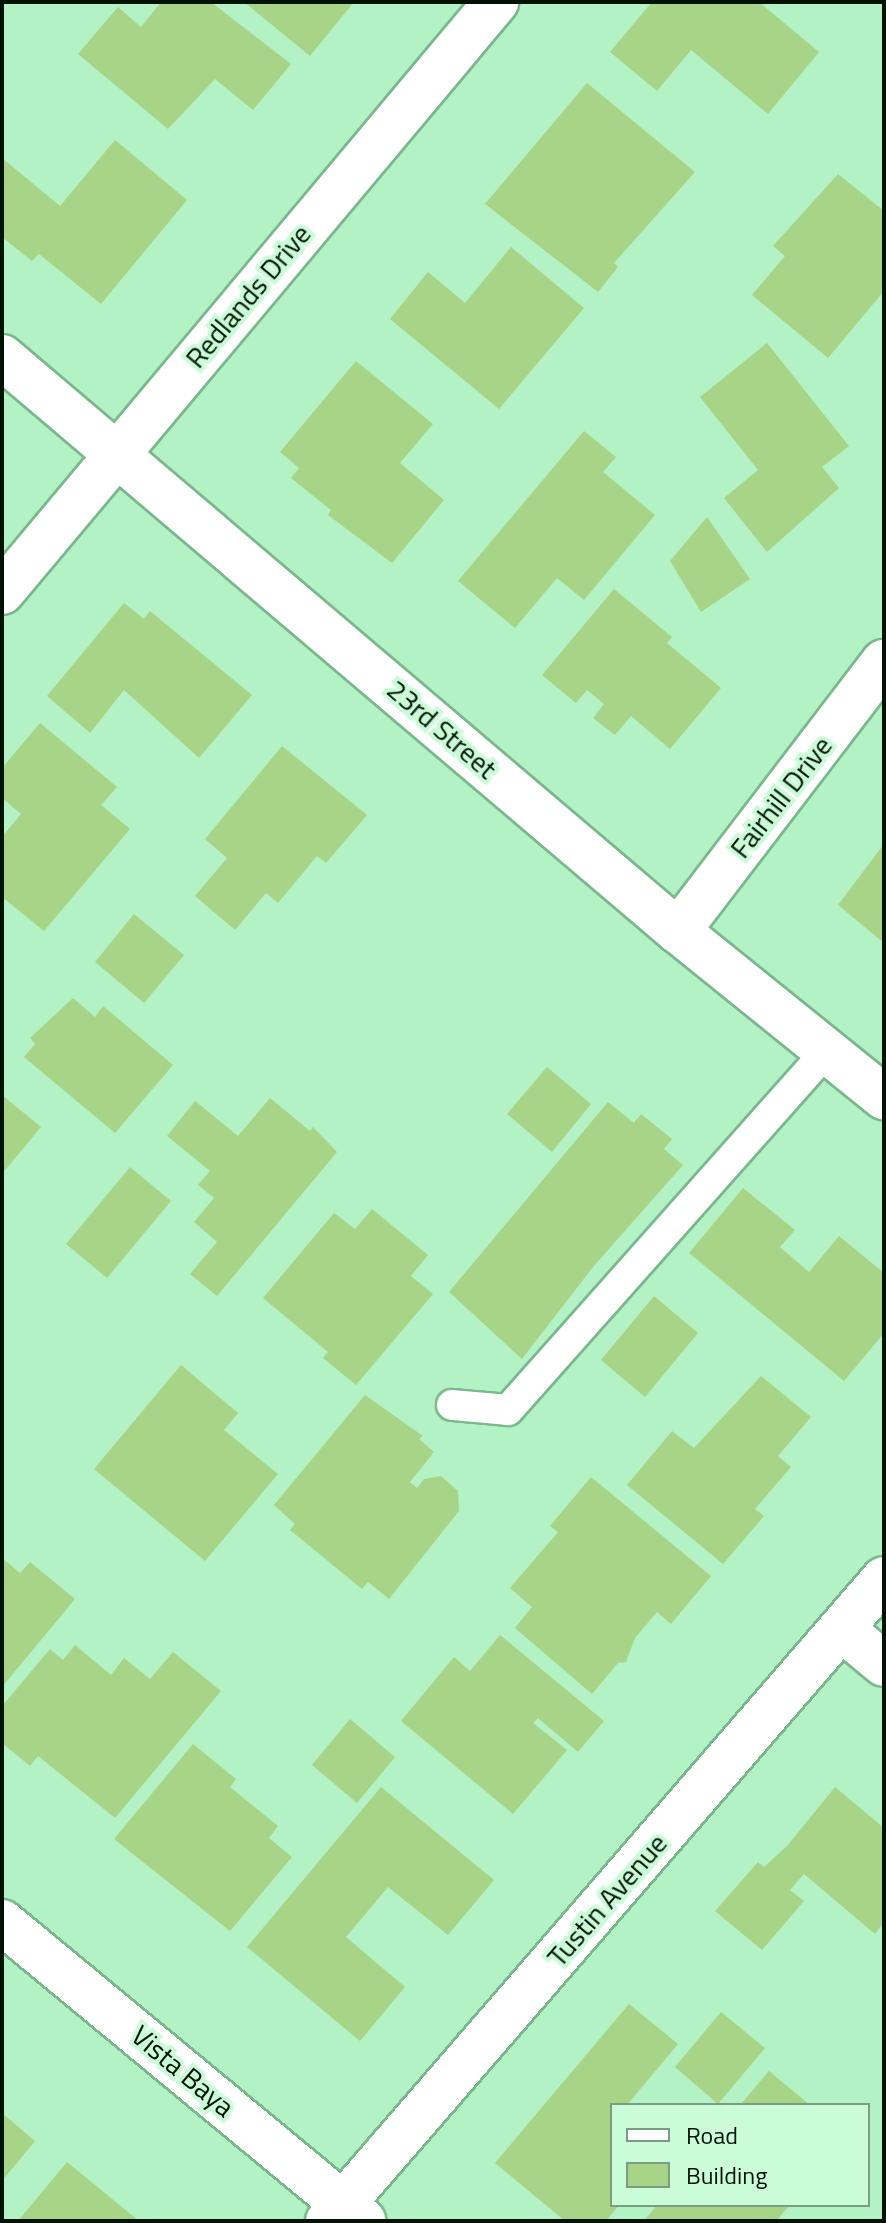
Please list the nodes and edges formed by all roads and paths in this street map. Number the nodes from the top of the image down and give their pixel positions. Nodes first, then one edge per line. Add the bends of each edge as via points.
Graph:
1 (496, 2) edge
2 (2, 357) edge
3 (117, 450) junction
4 (2, 592) edge
5 (884, 662) edge
6 (678, 931) junction
7 (827, 1051) junction
8 (884, 1097) edge
9 (452, 1405) dead end
10 (884, 1579) edge
11 (843, 1630) junction
12 (884, 1664) edge
13 (2, 1922) edge
14 (345, 2215) edge

1 - 3 street, Redlands Drive
2 - 3 street, 23rd Street
3 - 4 street, Redlands Drive
3 - 6 street, 23rd Street
5 - 6 street, Fairhill Drive
6 - 7 street, 23rd Street
7 - 8 street, 23rd Street
7 - 9 lane via 508,1410
10 - 11 street, Tustin Avenue
11 - 12 street
11 - 14 street, Tustin Avenue
13 - 14 street, Vista Baya

